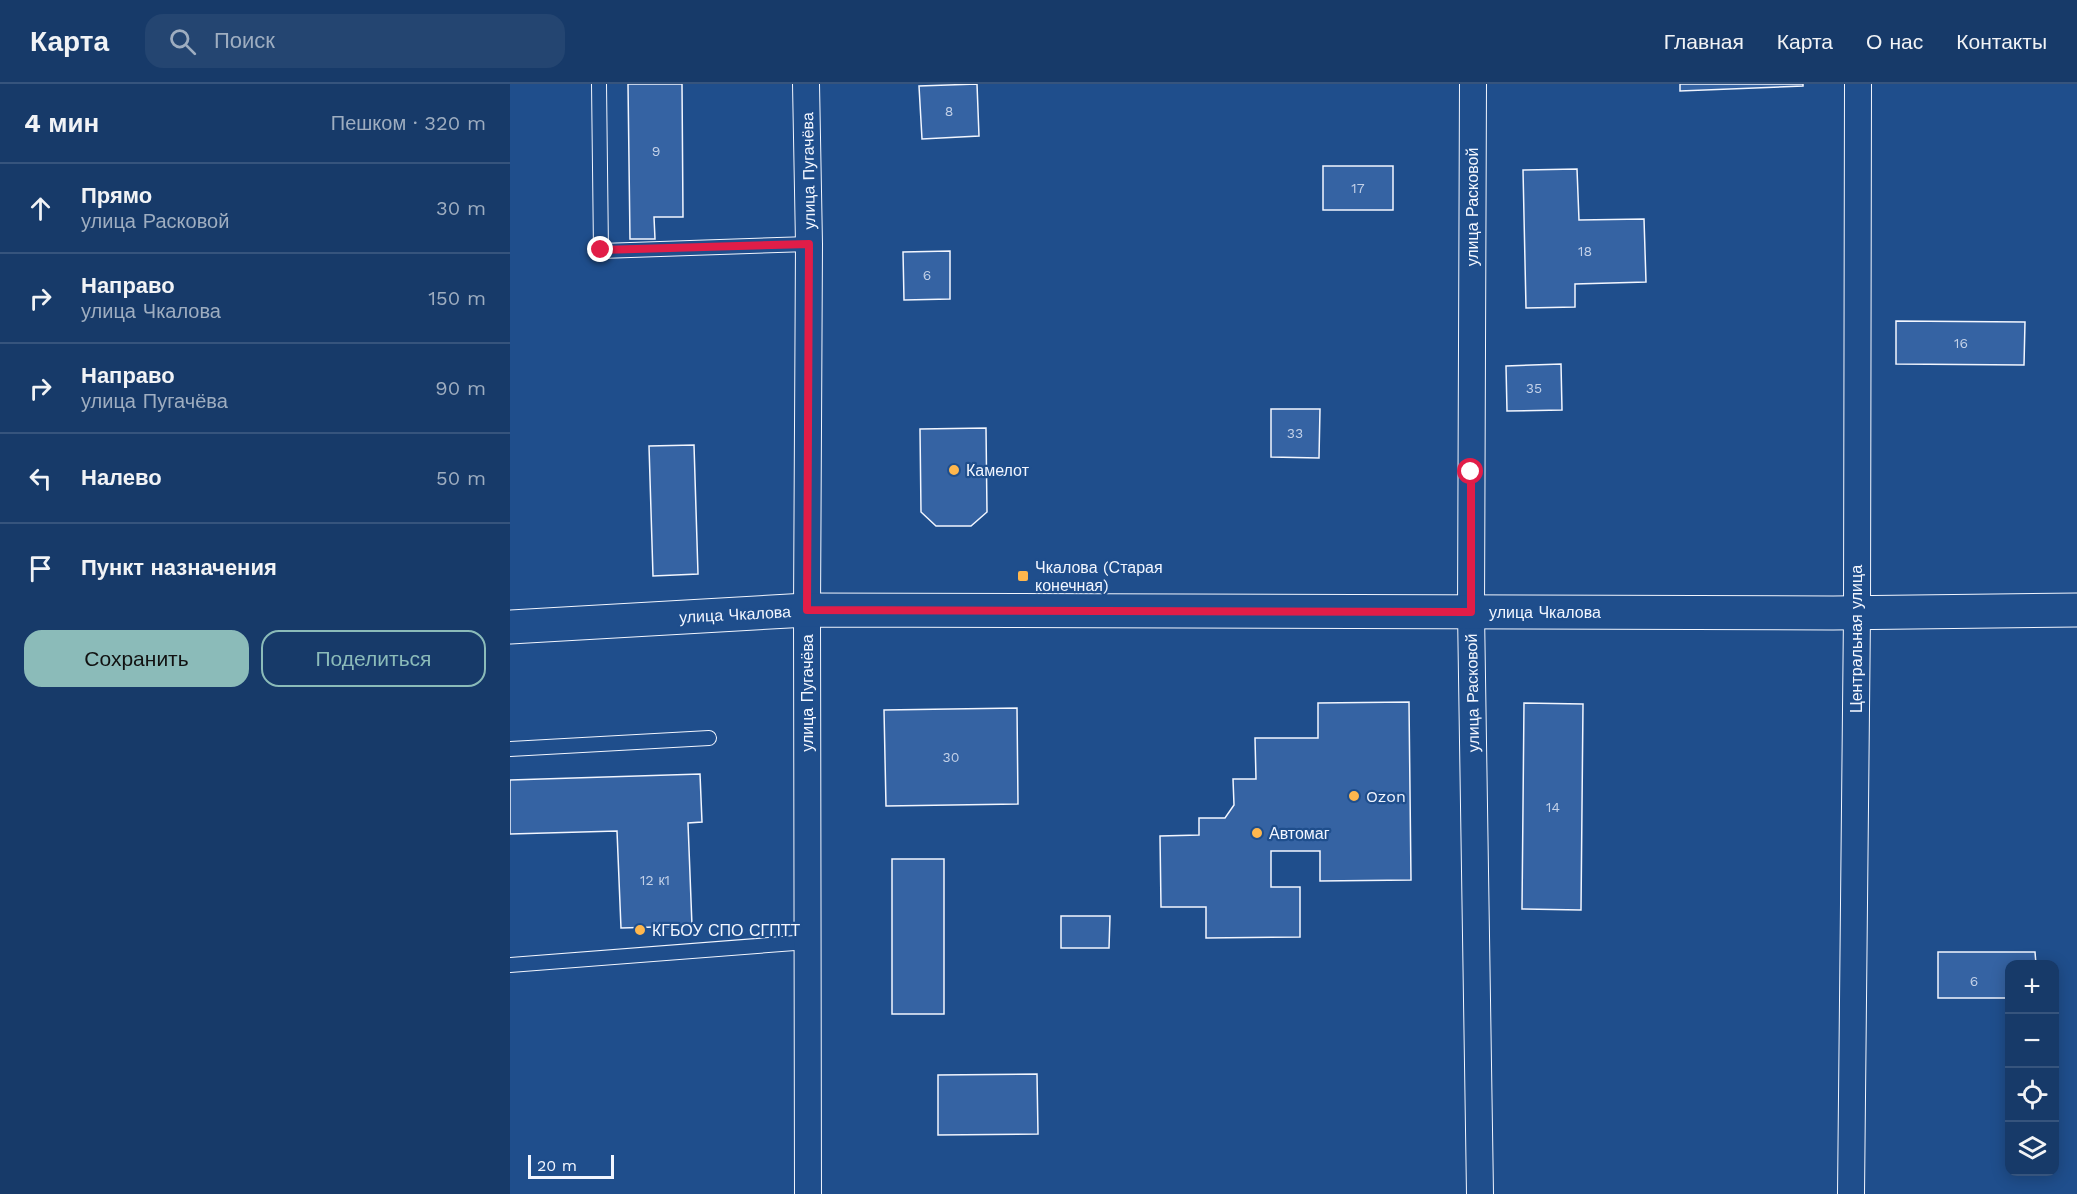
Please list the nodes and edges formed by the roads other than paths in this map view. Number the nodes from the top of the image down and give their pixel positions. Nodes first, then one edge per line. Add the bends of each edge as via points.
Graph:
1 (598, 84) edge
2 (806, 84) edge
3 (1473, 84) edge
4 (1858, 84) edge
5 (809, 244) junction
6 (807, 610) junction
7 (2077, 610) edge
8 (1471, 612) junction
9 (1857, 613) junction
10 (510, 627) edge
11 (709, 738) dead end
12 (510, 749) edge
13 (808, 942) junction
14 (510, 965) edge
15 (808, 1194) edge
16 (1480, 1194) edge
17 (1851, 1194) edge

1 - 5 lane via 601,250
2 - 5 street, улица Пугачёва
3 - 8 street, улица Расковой
4 - 9 street, Центральная улица
5 - 6 street, улица Пугачёва
6 - 8 street, улица Чкалова
6 - 10 street, улица Чкалова
6 - 13 street, улица Пугачёва
7 - 9 street, улица Чкалова
8 - 9 street, улица Чкалова
8 - 16 street, улица Расковой
9 - 17 street, Центральная улица
11 - 12 lane
13 - 14 lane
13 - 15 street, улица Пугачёва

